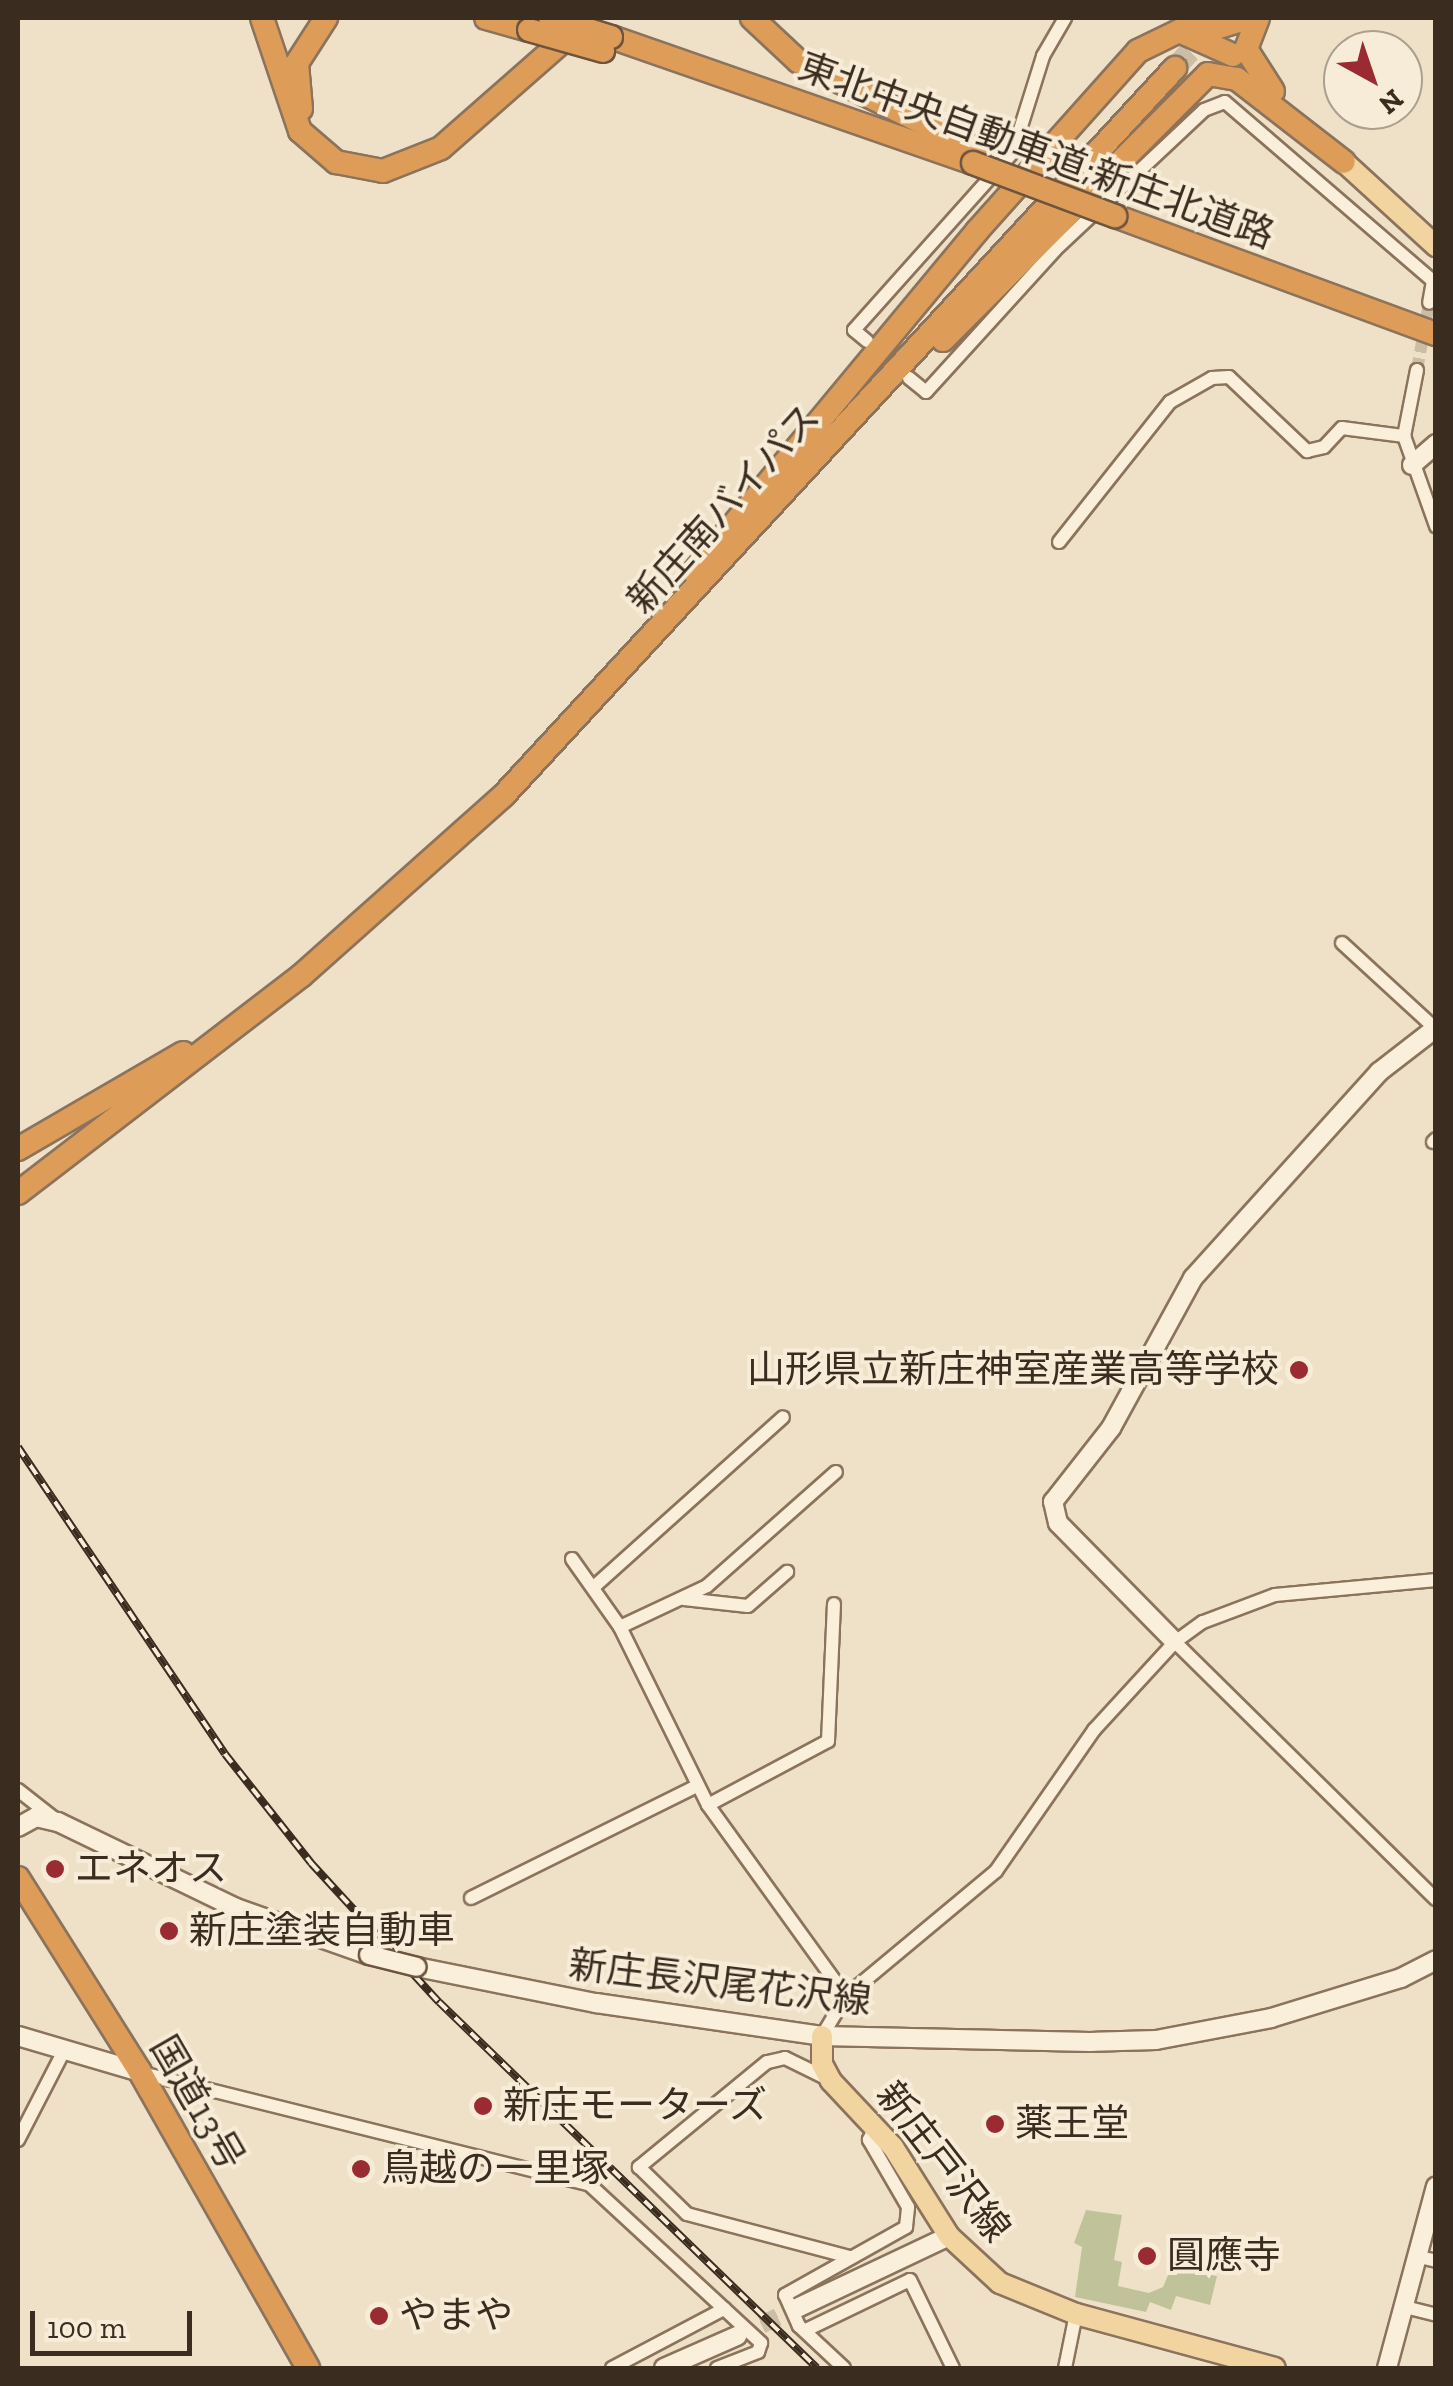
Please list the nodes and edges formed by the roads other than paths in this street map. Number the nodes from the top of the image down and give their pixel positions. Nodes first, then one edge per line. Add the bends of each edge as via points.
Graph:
1 (262, 18) edge
2 (326, 18) edge
3 (486, 18) edge
4 (550, 18) edge
5 (575, 18) edge
6 (589, 18) edge
7 (752, 18) edge
8 (1065, 18) edge
9 (1152, 18) edge
10 (1248, 18) edge
11 (1258, 18) edge
12 (1191, 23) edge
13 (607, 44) junction
14 (1175, 68) tunnel mouth
15 (1117, 73) junction
16 (1182, 95) junction
17 (1269, 96) junction
18 (976, 157) junction
19 (1344, 162) joint
20 (1436, 246) edge
21 (1429, 303) dead end
22 (1436, 334) edge
23 (867, 341) dead end
24 (1417, 370) tunnel mouth
25 (909, 378) dead end
26 (1404, 436) junction
27 (1436, 444) edge
28 (1412, 465) junction
29 (1436, 526) edge
30 (1059, 542) dead end
31 (593, 701) junction
32 (1342, 943) dead end
33 (300, 972) junction
34 (1435, 1029) edge
35 (18, 1149) edge
36 (18, 1193) edge
37 (783, 1417) dead end
38 (836, 1472) dead end
39 (572, 1559) dead end
40 (787, 1572) dead end
41 (1436, 1580) edge
42 (596, 1585) junction
43 (684, 1599) junction
44 (834, 1604) dead end
45 (620, 1627) junction
46 (1175, 1642) junction
47 (697, 1786) junction
48 (18, 1790) edge
49 (708, 1805) junction
50 (58, 1822) junction
51 (18, 1827) edge
52 (18, 1878) edge
53 (471, 1898) dead end
54 (1436, 1899) edge
55 (1436, 1960) edge
56 (846, 1996) junction
57 (18, 2036) edge
58 (822, 2036) junction
59 (65, 2049) junction
60 (140, 2072) junction
61 (831, 2081) junction
62 (875, 2126) junction
63 (18, 2140) edge
64 (1436, 2186) edge
65 (950, 2236) junction
66 (850, 2256) junction
67 (1415, 2256) junction
68 (1436, 2261) edge
69 (1405, 2307) junction
70 (798, 2308) tunnel mouth
71 (724, 2309) junction
72 (1076, 2314) junction
73 (1436, 2314) edge
74 (806, 2330) junction
75 (737, 2336) tunnel mouth
76 (308, 2368) edge
77 (612, 2368) edge
78 (664, 2368) edge
79 (717, 2368) edge
80 (844, 2368) edge
81 (953, 2368) edge
82 (1066, 2368) edge
83 (1275, 2368) edge
84 (1387, 2368) edge

1 - 6 highway via 300,131 336,162 383,171 442,148
2 - 5 highway via 297,62 301,110 339,153 382,162 442,136
3 - 13 highway, bridge
4 - 13 highway, bridge
7 - 18 highway via 770,41 806,66
8 - 23 street via 1043,56 1014,152 854,330
9 - 15 highway
10 - 12 highway
11 - 17 highway via 1246,49
12 - 15 highway via 1164,34
12 - 16 highway via 1200,65
12 - 17 highway
13 - 18 highway, 東北中央自動車道;新庄北道路
14 - 31 highway, 新庄南バイパス
15 - 31 highway via 977,230
16 - 17 highway via 1215,73
16 - 31 highway
17 - 19 highway
18 - 22 highway, 東北中央自動車道;新庄北道路, bridge
19 - 20 main road
21 - 25 street via 1433,282 1225,102 1204,110 1056,250 926,392
24 - 26 street
26 - 28 street
26 - 30 street via 1342,428 1324,446 1307,450 1229,377 1212,378 1170,402
27 - 28 main road
28 - 29 street
31 - 33 highway
32 - 34 street
33 - 35 highway via 196,1044
33 - 36 highway
34 - 46 main road via 1379,1072 1193,1278 1111,1428 1053,1502 1058,1524
37 - 42 street
38 - 43 street
39 - 42 street
40 - 43 street via 748,1606
41 - 46 street via 1275,1595 1202,1622
42 - 45 street
43 - 45 street
44 - 49 street via 828,1741
45 - 47 street
46 - 54 street
46 - 56 street via 1094,1730 996,1870
47 - 49 street
47 - 53 street
48 - 50 street
49 - 56 street
50 - 51 main road via 36,1817
50 - 58 main road, 新庄長沢尾花沢線, bridge via 236,1908 369,1955 613,2006
52 - 60 highway, 国道13号
55 - 58 main road, 新庄長沢尾花沢線 via 1401,1978 1271,2018 1156,2040
56 - 58 street
57 - 59 main road
58 - 61 main road, 新庄戸沢線 via 822,2064
59 - 60 main road
59 - 63 street
60 - 71 street via 590,2185
60 - 76 highway, 国道13号
61 - 62 main road, 新庄戸沢線
61 - 66 street via 776,2058 640,2166 687,2214
62 - 65 main road, 新庄戸沢線
62 - 66 street via 868,2140 910,2221 900,2234
64 - 67 main road
65 - 70 main road
65 - 72 main road, 新庄戸沢線 via 1000,2283
66 - 74 street via 786,2292
67 - 68 street
67 - 69 main road
69 - 73 street
69 - 84 main road
71 - 77 street
71 - 79 street via 761,2348
72 - 82 street
72 - 83 main road, 新庄戸沢線
74 - 80 street
74 - 81 street via 910,2280
75 - 78 main road

